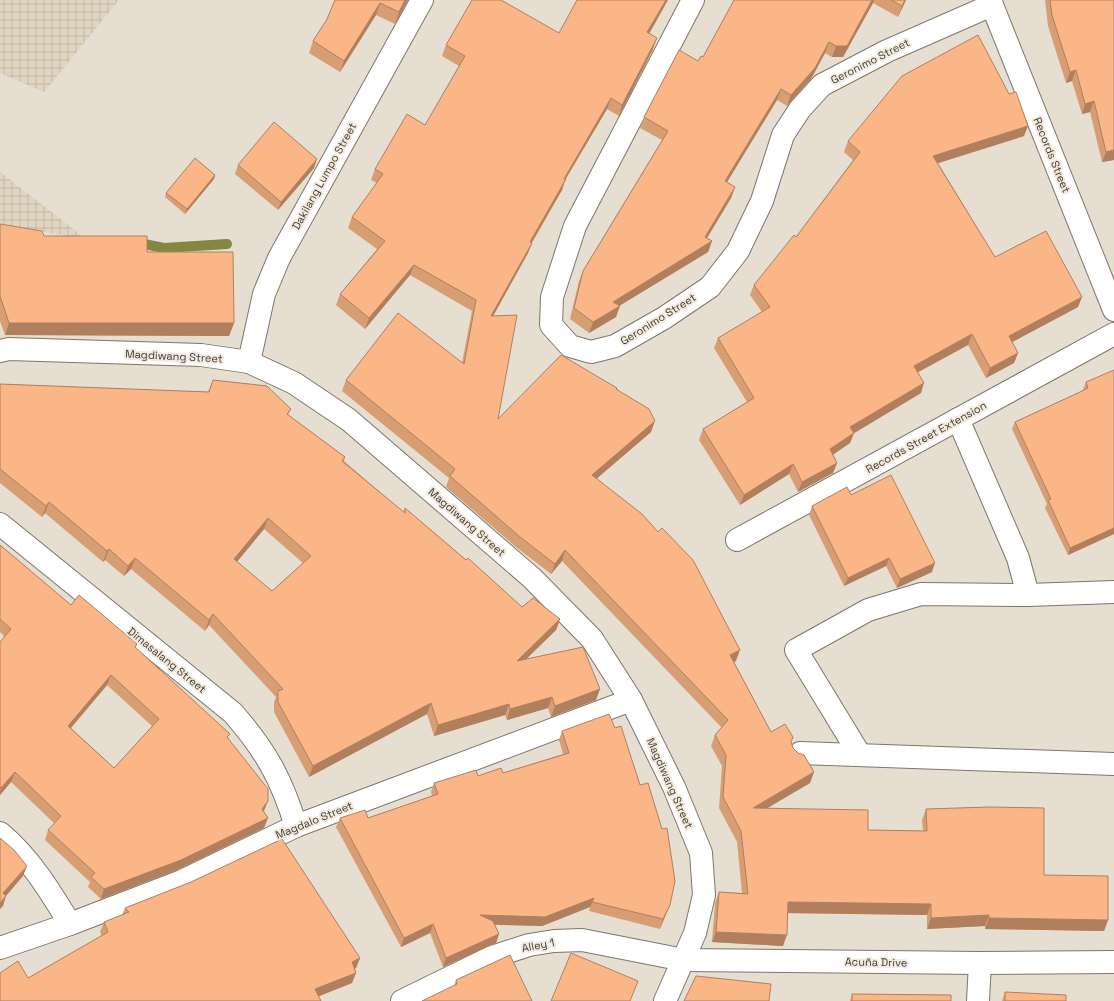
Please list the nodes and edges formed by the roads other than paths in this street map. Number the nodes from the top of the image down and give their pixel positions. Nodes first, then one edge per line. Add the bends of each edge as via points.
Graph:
1 (422, 0) edge
2 (693, 0) edge
3 (991, 3) edge
4 (1114, 310) edge
5 (1114, 334) edge
6 (0, 351) edge
7 (249, 362) junction
8 (958, 419) junction
9 (0, 524) edge
10 (737, 540) dead end
11 (1114, 592) edge
12 (1028, 595) junction
13 (632, 700) junction
14 (800, 753) edge
15 (860, 755) junction
16 (1114, 764) edge
17 (296, 826) junction
18 (0, 833) edge
19 (70, 924) junction
20 (0, 948) edge
21 (684, 960) junction
22 (1114, 962) edge
23 (980, 963) junction
24 (402, 1001) edge
25 (665, 1001) edge
26 (978, 1001) edge

1 - 7 street, Dakilang Lumpo Street via 279,258 264,294
2 - 3 street, Geronimo Street via 575,226 552,297 551,325 570,346 591,352 615,346 664,318 710,287 738,251 762,201 784,135 800,110 822,85 887,50
3 - 4 street, Records Street
5 - 8 street, Records Street Extension
6 - 7 street, Magdiwang Street via 9,349 201,355
7 - 13 street, Magdiwang Street via 294,383 349,420 532,578 592,639
8 - 10 street, Records Street Extension
8 - 12 street via 1018,558
9 - 17 street, Dimasalang Street via 233,713 255,738 274,768
11 - 12 street
12 - 15 street via 921,594 868,610 796,650
13 - 17 street, Magdalo Street
13 - 21 street, Magdiwang Street via 674,787 701,853 704,895 695,933
14 - 15 street
15 - 16 street
17 - 19 street, Magdalo Street via 182,881
18 - 19 street via 45,884
19 - 20 street, Magdalo Street
21 - 23 street, Acuña Drive
21 - 24 street, Alley 1 via 582,940 554,941 492,957
21 - 25 street
22 - 23 street, Acuña Drive
23 - 26 street

